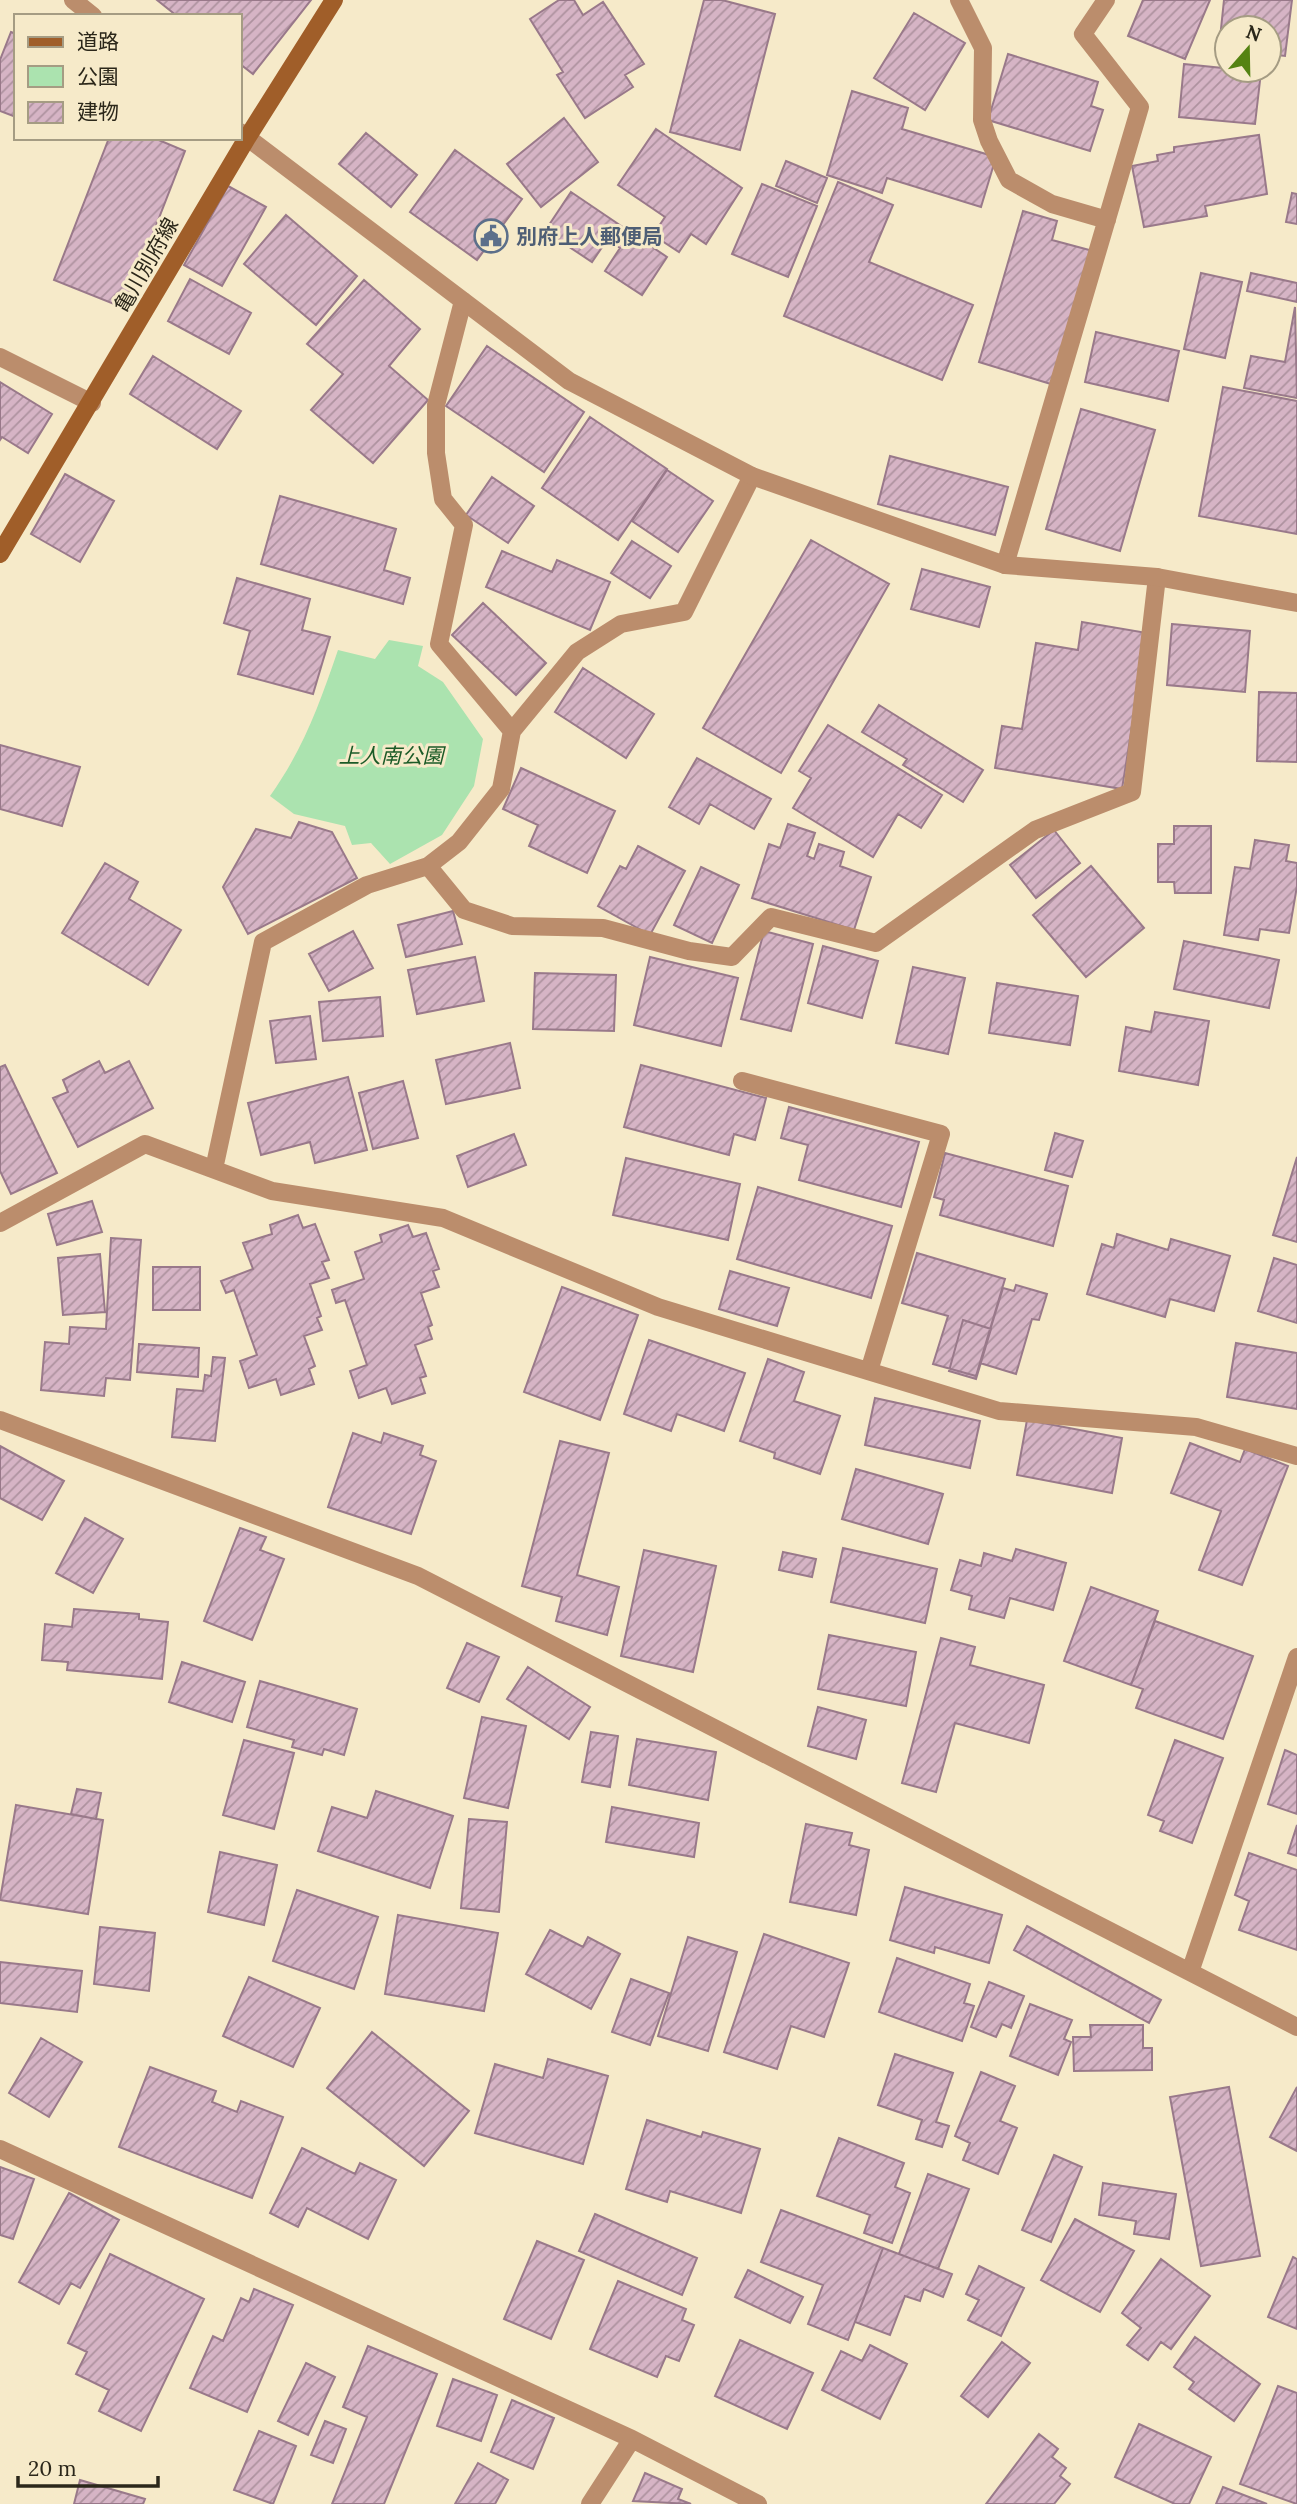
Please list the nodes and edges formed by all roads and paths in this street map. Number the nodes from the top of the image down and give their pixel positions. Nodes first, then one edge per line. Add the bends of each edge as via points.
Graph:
1 (73, 0) edge
2 (334, 0) edge
3 (959, 0) edge
4 (1106, 0) edge
5 (90, 14) edge
6 (244, 135) edge
7 (241, 140) edge
8 (1107, 220) junction
9 (463, 301) junction
10 (0, 357) edge
11 (92, 403) junction
12 (752, 476) junction
13 (0, 554) edge
14 (1005, 565) junction
15 (1157, 578) junction
16 (1297, 603) edge
17 (512, 731) junction
18 (428, 866) junction
19 (742, 1080) dead end
20 (214, 1170) junction
21 (0, 1223) edge
22 (869, 1371) junction
23 (0, 1420) edge
24 (1297, 1456) edge
25 (1297, 1657) edge
26 (1190, 1972) junction
27 (1297, 2027) edge
28 (0, 2149) edge
29 (632, 2440) junction
30 (590, 2504) edge
31 (758, 2504) edge

1 - 5 street
2 - 6 main road, 亀川別府線
3 - 8 street via 982,48 982,120 1010,180 1052,204
4 - 8 street via 1083,34 1140,107
6 - 9 street
7 - 11 main road, 亀川別府線
8 - 14 street
9 - 12 street via 569,381
9 - 17 street via 436,405 436,453 443,499 464,525 439,644
10 - 11 street
11 - 13 main road, 亀川別府線
12 - 14 street
12 - 17 street via 684,612 621,624 577,652
14 - 15 street
15 - 16 street
15 - 18 street via 1132,792 1035,830 876,943 771,916 732,957 689,951 603,928 512,926 464,910
17 - 18 street via 501,789 459,842
18 - 20 street via 367,885 263,942
19 - 22 street via 941,1135
20 - 21 street via 145,1144
20 - 22 street via 272,1191 443,1218 658,1307
22 - 24 street via 999,1411 1196,1427
23 - 26 street via 418,1576
25 - 26 street
26 - 27 street
28 - 29 street
29 - 30 street
29 - 31 street

